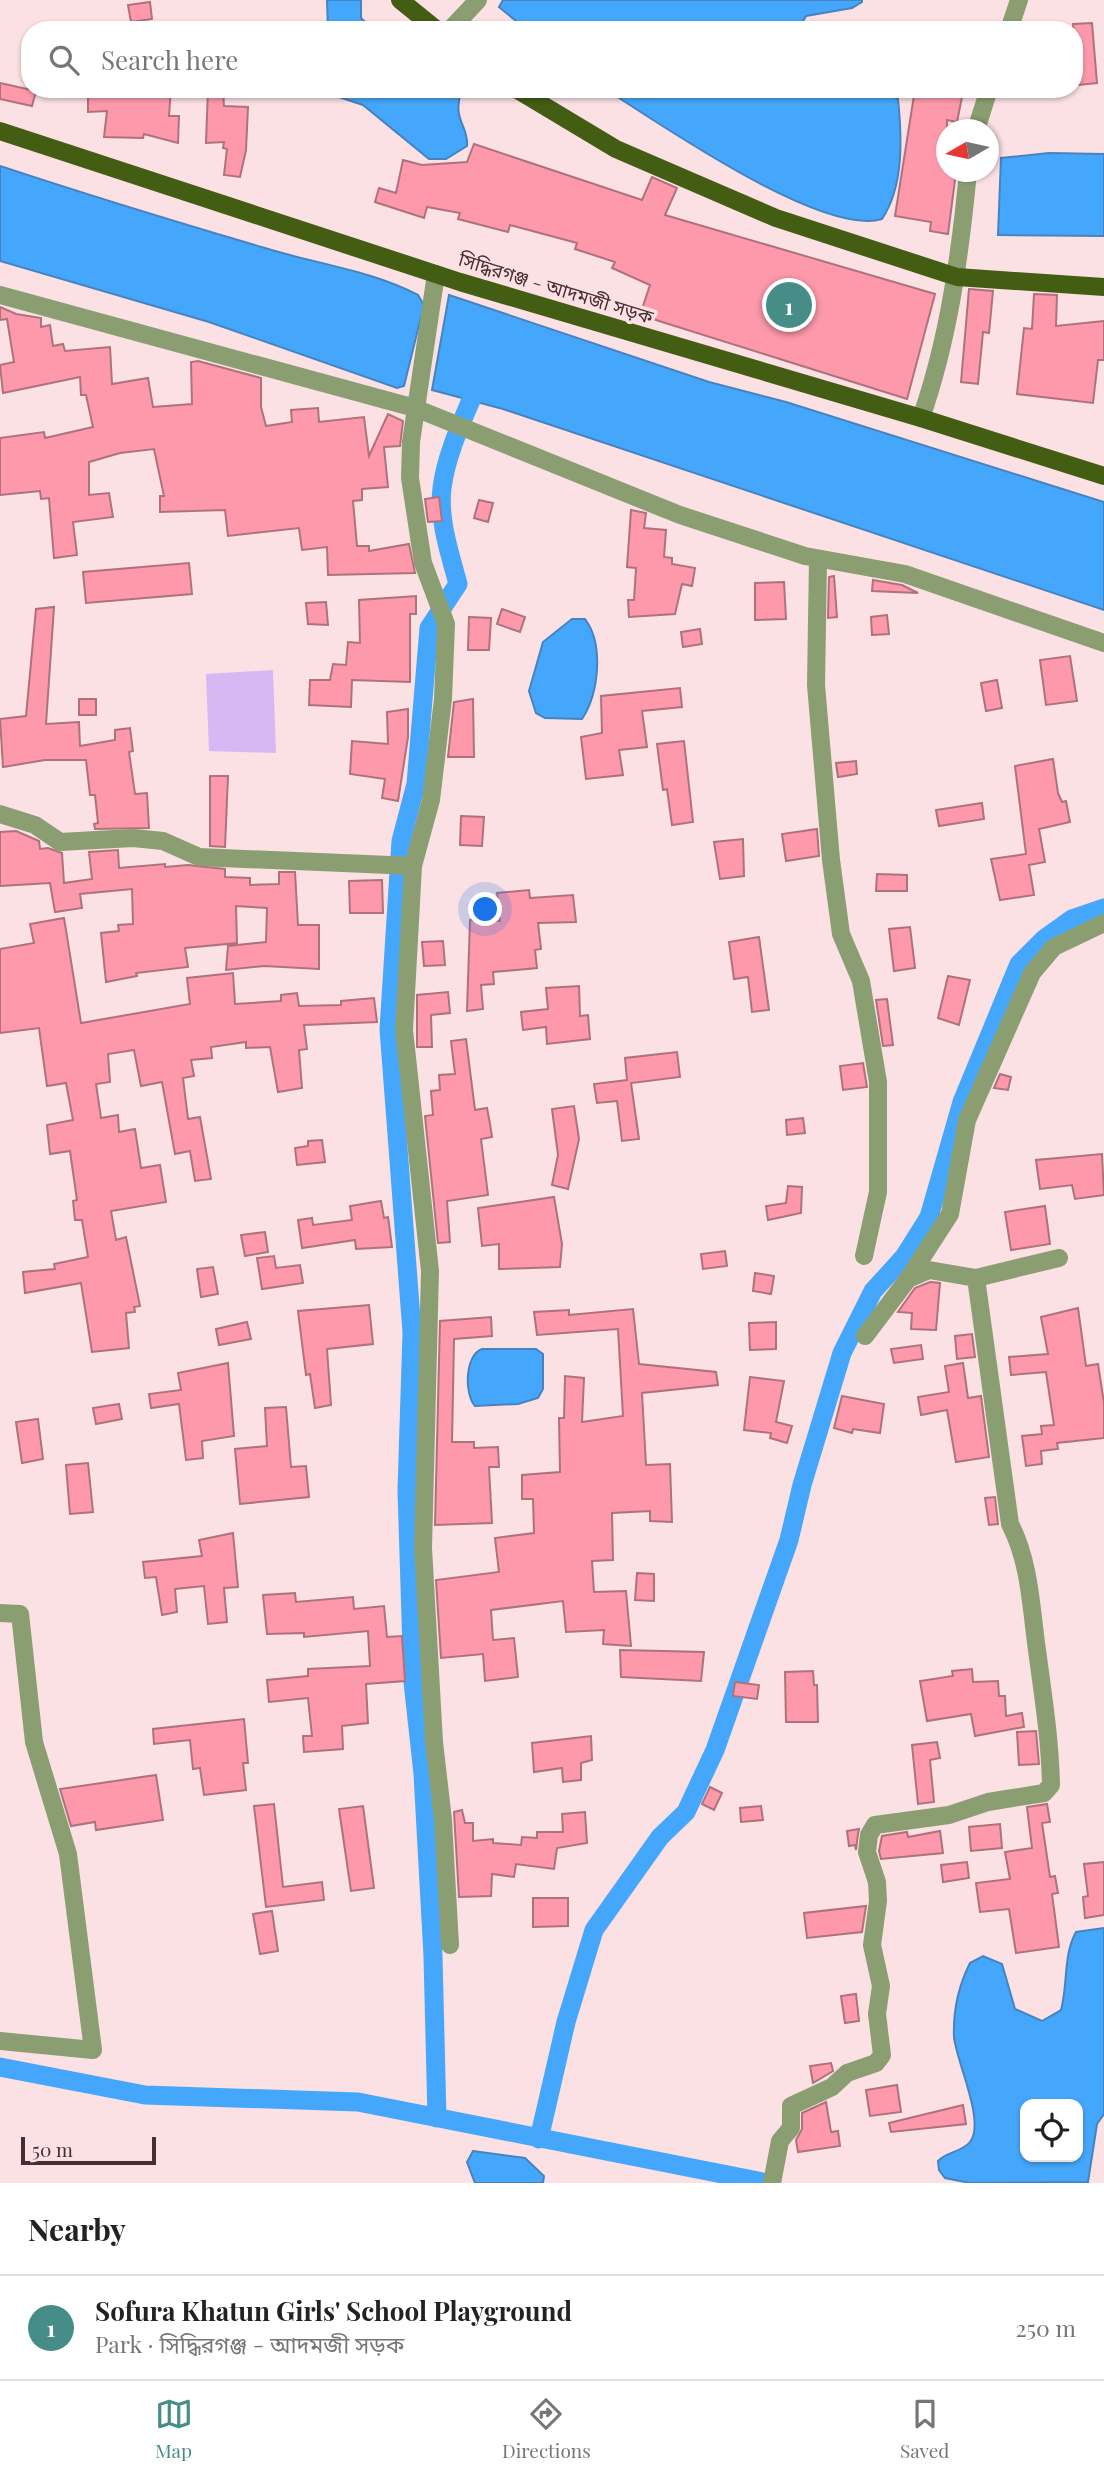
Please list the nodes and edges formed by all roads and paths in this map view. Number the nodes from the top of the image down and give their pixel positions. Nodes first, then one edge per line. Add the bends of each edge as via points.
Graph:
1 (400, 0) edge
2 (478, 0) edge
3 (1019, 0) edge
4 (426, 21) edge
5 (458, 21) edge
6 (1012, 21) edge
7 (531, 98) edge
8 (986, 98) edge
9 (979, 119) edge
10 (0, 131) edge
11 (967, 182) edge
12 (436, 274) junction
13 (957, 277) junction
14 (1104, 288) edge
15 (0, 295) edge
16 (415, 408) junction
17 (921, 418) junction
18 (1104, 476) edge
19 (818, 559) junction
20 (1104, 643) edge
21 (0, 814) edge
22 (414, 866) junction
23 (1104, 923) edge
24 (864, 1256) dead end
25 (1059, 1258) dead end
26 (976, 1278) junction
27 (908, 1279) junction
28 (865, 1336) dead end
29 (0, 1613) edge
30 (450, 1945) dead end
31 (0, 2041) edge
32 (772, 2183) edge

1 - 4 main road
2 - 5 street
3 - 6 street
7 - 13 main road via 616,149 678,178 776,218
8 - 9 street
10 - 12 main road, সিদ্ধিরগঞ্জ - আদমজী সড়ক
11 - 13 street
12 - 16 street
12 - 17 main road, সিদ্ধিরগঞ্জ - আদমজী সড়ক
13 - 14 main road
13 - 17 street
15 - 16 street
16 - 19 street via 680,515
16 - 22 street via 410,478 416,527 446,624 439,753
17 - 18 main road, সিদ্ধিরগঞ্জ - আদমজী সড়ক
19 - 20 street via 905,574
19 - 24 street via 816,685 831,860 841,934 860,981 878,1082 878,1192
21 - 22 street via 35,825 60,842 133,838 163,841 199,857
22 - 30 street via 404,1030 430,1271 424,1548
23 - 27 street via 1054,947 1032,973 967,1119 950,1214
25 - 26 street
26 - 27 street via 929,1270
26 - 32 street via 1010,1524 1022,1547 1050,1745 1051,1785 1044,1793 988,1802 949,1815 875,1825 867,1852 877,1882 872,1945 881,1986 877,2014 882,2054 876,2063 847,2073 832,2087 790,2106 791,2127 780,2141
27 - 28 street
29 - 31 street via 20,1614 34,1742 68,1854 93,2050

